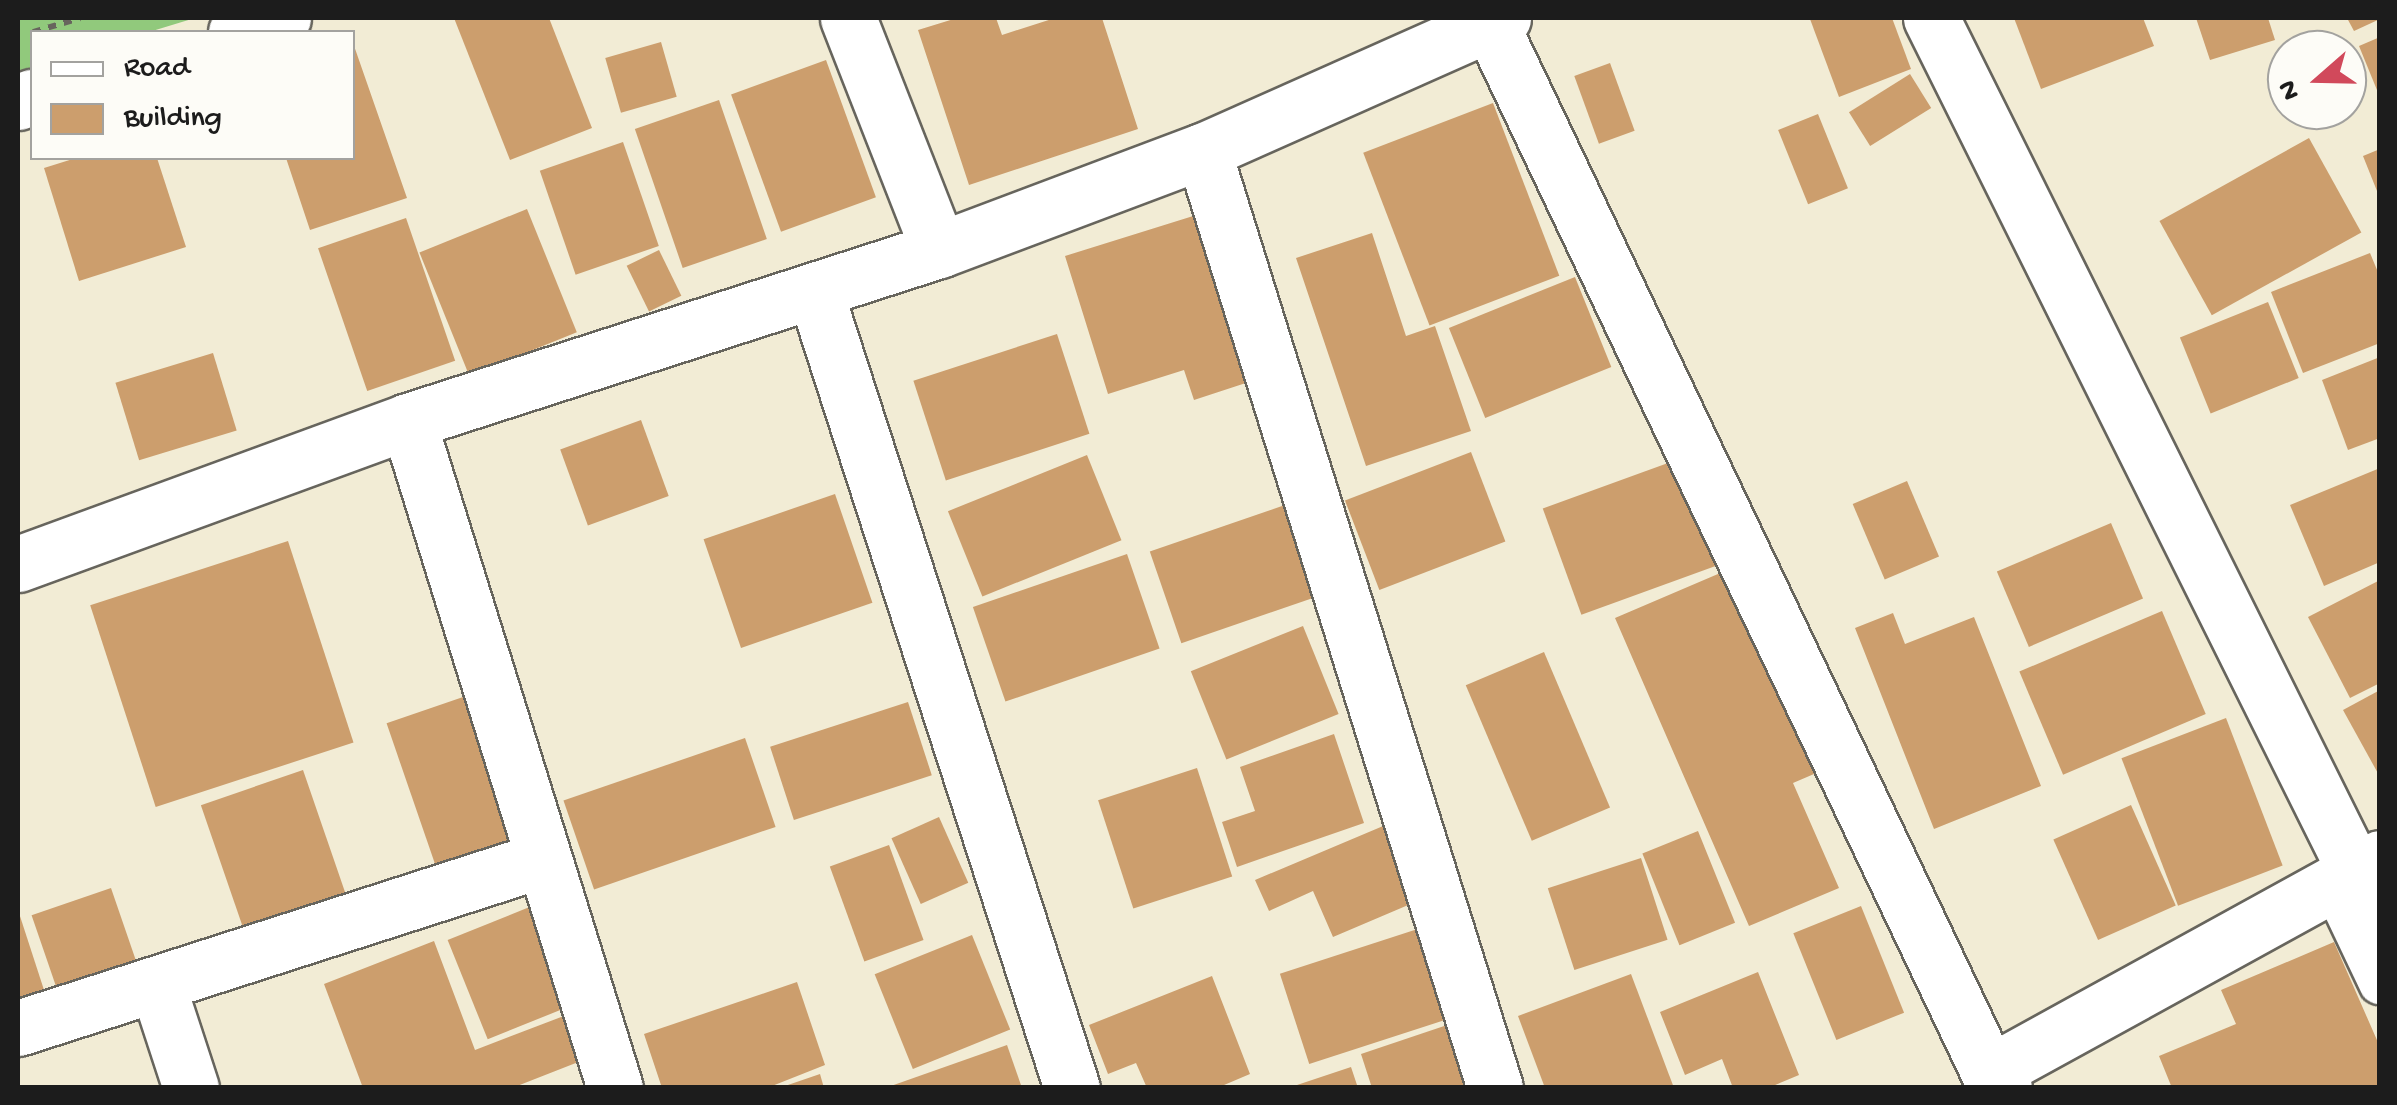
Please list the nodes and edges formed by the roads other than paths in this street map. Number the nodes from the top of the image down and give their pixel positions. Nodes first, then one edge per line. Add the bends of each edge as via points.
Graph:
1 (283, 18) edge
2 (848, 18) edge
3 (1930, 18) edge
4 (1487, 19) edge
5 (243, 30) edge
6 (1203, 150) junction
7 (939, 250) junction
8 (816, 295) junction
9 (408, 421) junction
10 (18, 564) edge
11 (544, 859) junction
12 (2356, 871) edge
13 (2380, 921) edge
14 (2380, 983) edge
15 (156, 984) junction
16 (18, 1028) edge
17 (1998, 1083) edge
18 (191, 1088) edge
19 (615, 1088) edge
20 (1072, 1088) edge
21 (1495, 1088) edge

1 - 5 street
2 - 7 street
3 - 12 street
4 - 6 street
4 - 17 street
6 - 7 street
6 - 21 street
7 - 8 street
8 - 9 street
8 - 20 street
9 - 10 street
9 - 11 street
11 - 15 street
11 - 19 street
12 - 13 street
12 - 14 street
12 - 17 street
15 - 16 street
15 - 18 street

